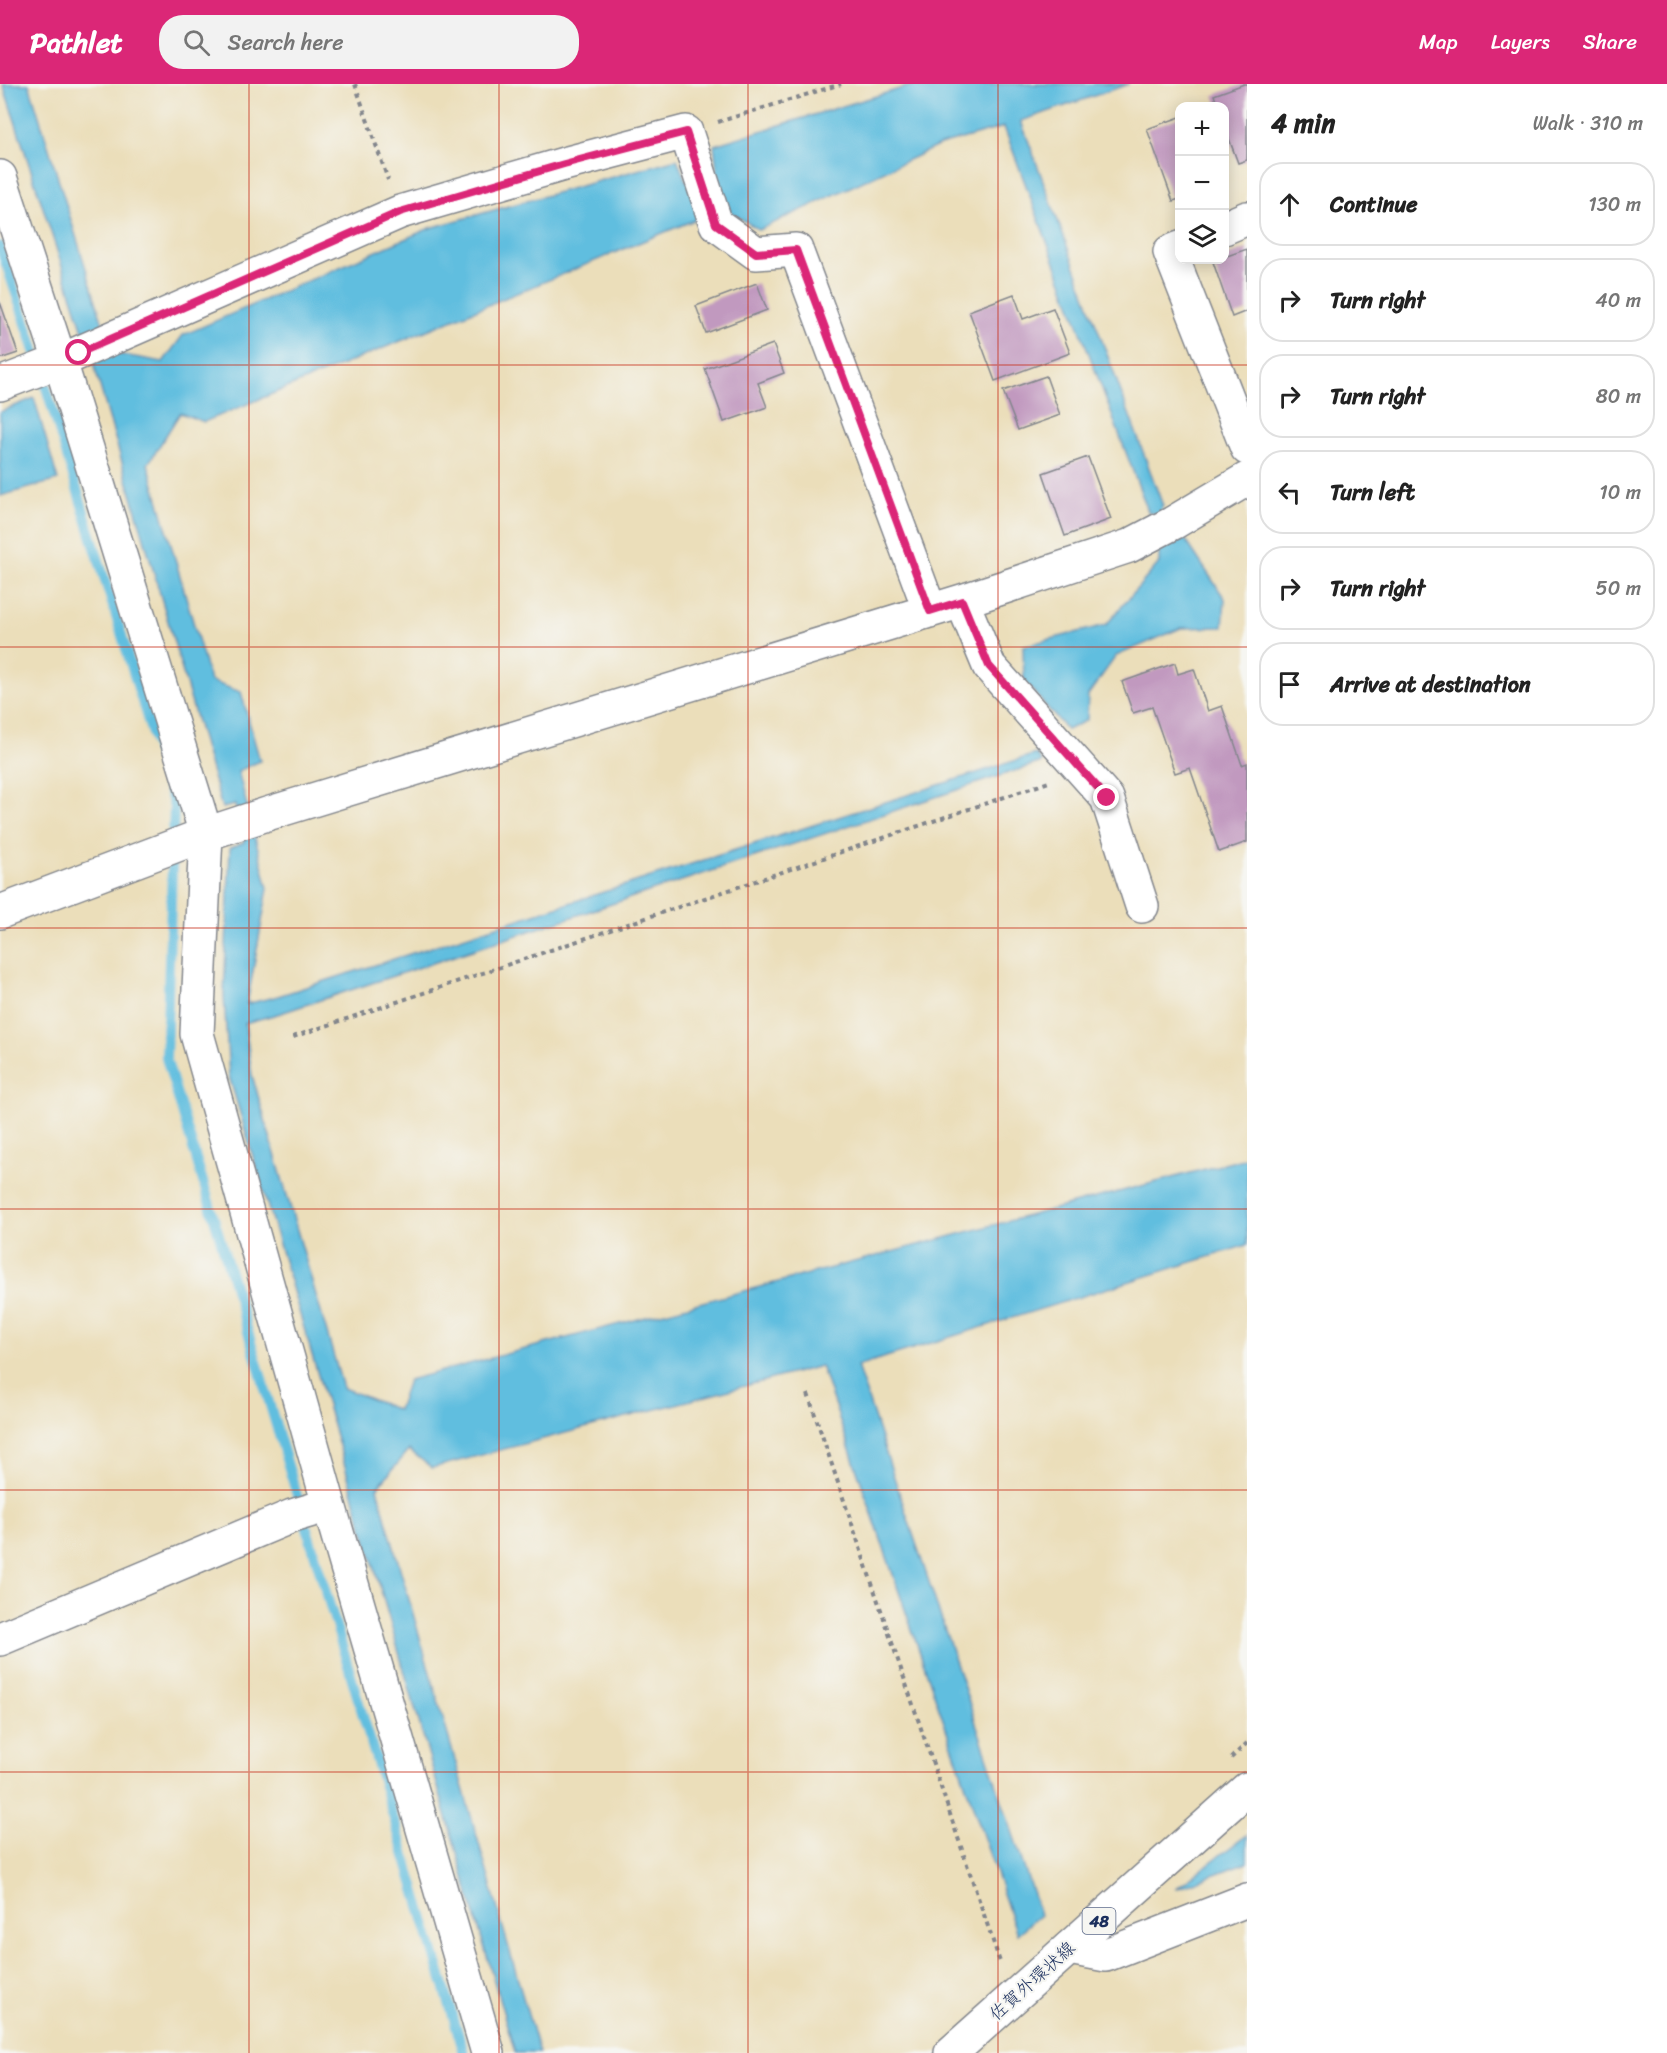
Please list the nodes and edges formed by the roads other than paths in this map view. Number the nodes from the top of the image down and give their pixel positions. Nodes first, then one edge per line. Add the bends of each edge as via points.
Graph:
1 (0, 177) edge
2 (1247, 218) edge
3 (1229, 226) edge
4 (1175, 250) edge
5 (69, 357) junction
6 (14, 379) edge
7 (1247, 448) edge
8 (1247, 479) edge
9 (962, 601) junction
10 (930, 611) junction
11 (196, 838) junction
12 (1142, 906) dead end
13 (0, 912) edge
14 (311, 1510) junction
15 (0, 1639) edge
16 (1247, 1789) edge
17 (1247, 1900) edge
18 (1069, 1948) junction
19 (488, 2053) edge
20 (951, 2053) edge

1 - 5 street
2 - 3 street
4 - 7 street via 1170,252
5 - 6 street
5 - 10 street via 400,212 686,132 716,224 756,253 796,250
5 - 11 street
8 - 9 street via 1129,546
9 - 10 street
9 - 12 street via 989,666 1107,798
10 - 11 street
11 - 13 street
11 - 14 street via 197,1034
14 - 15 street
14 - 19 street
16 - 18 street, 佐賀外環状線 / 48
17 - 18 street via 1106,1955
18 - 20 street, 佐賀外環状線 / 48

